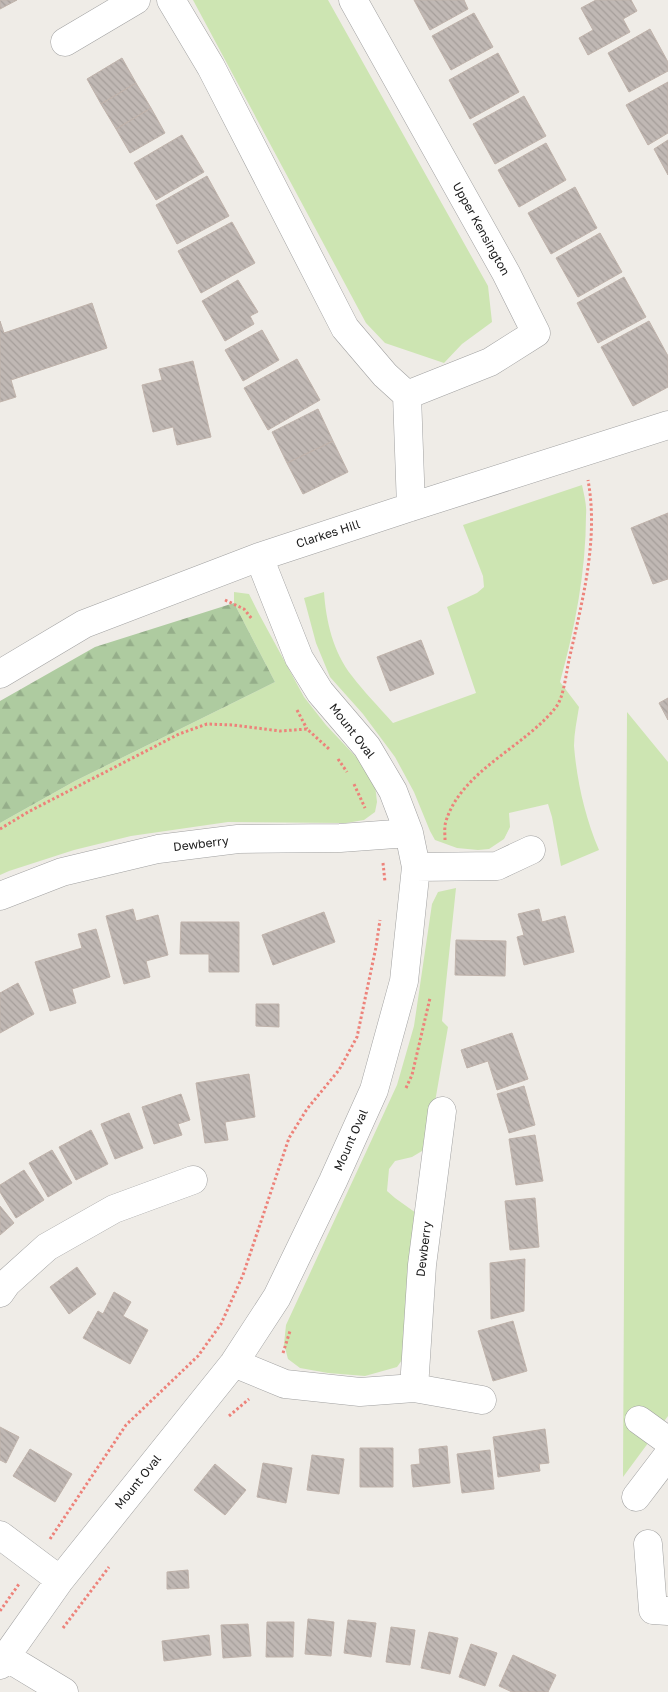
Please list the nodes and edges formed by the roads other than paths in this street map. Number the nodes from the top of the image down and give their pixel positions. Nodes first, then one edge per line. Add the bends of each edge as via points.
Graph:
1 (136, 0) edge
2 (171, 0) edge
3 (353, 0) edge
4 (66, 42) dead end
5 (407, 395) junction
6 (668, 425) edge
7 (411, 507) junction
8 (259, 557) junction
9 (0, 674) edge
10 (409, 833) junction
11 (531, 850) dead end
12 (416, 867) junction
13 (0, 896) edge
14 (442, 1111) dead end
15 (193, 1180) dead end
16 (0, 1293) edge
17 (234, 1363) junction
18 (414, 1388) junction
19 (482, 1400) dead end
20 (638, 1420) dead end
21 (668, 1441) edge
22 (668, 1455) edge
23 (636, 1497) dead end
24 (0, 1535) edge
25 (648, 1544) dead end
26 (60, 1580) junction
27 (668, 1610) edge
28 (3, 1661) edge
29 (64, 1692) edge

1 - 4 street
2 - 5 street via 211,66 344,328
3 - 5 street, Upper Kensington via 506,274 536,334 490,362
5 - 7 street
6 - 7 street, Clarkes Hill
7 - 8 street, Clarkes Hill
8 - 9 street, Clarkes Hill via 84,624
8 - 10 street, Mount Oval via 300,658 320,692 367,747 393,792
10 - 12 street, Mount Oval
10 - 13 street, Dewberry via 340,838 238,839 158,849 62,872
11 - 12 street via 498,866
12 - 17 street, Mount Oval via 404,981 374,1090 277,1297
14 - 18 street, Dewberry via 422,1265
15 - 16 street via 114,1209 48,1247 7,1282
17 - 18 street via 285,1384 360,1392
17 - 26 street, Mount Oval
18 - 19 street
20 - 21 street
22 - 23 street
24 - 26 street
25 - 27 street via 653,1610
26 - 28 street, Mount Oval
28 - 29 street

